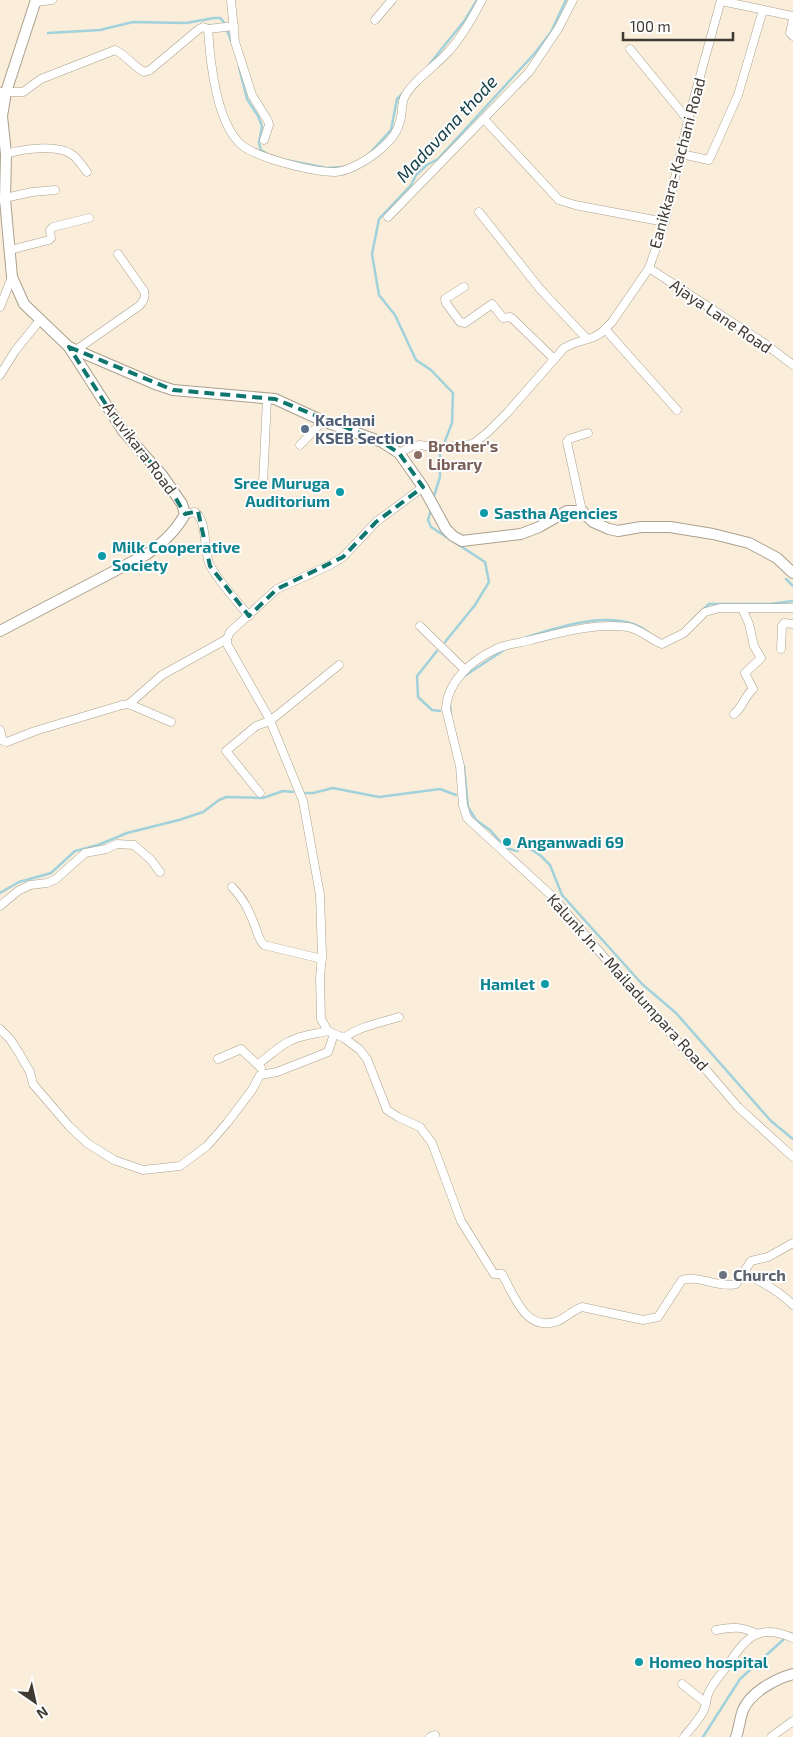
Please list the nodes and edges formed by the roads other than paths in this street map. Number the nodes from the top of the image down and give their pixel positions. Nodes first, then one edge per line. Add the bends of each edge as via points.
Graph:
1 (52, 0) edge
2 (231, 0) edge
3 (392, 0) edge
4 (482, 0) edge
5 (573, 0) edge
6 (36, 1) edge
7 (721, 1) edge
8 (764, 10) junction
9 (793, 17) edge
10 (375, 20) dead end
11 (234, 26) junction
12 (208, 29) junction
13 (793, 36) edge
14 (630, 49) dead end
15 (3, 92) edge
16 (484, 119) junction
17 (688, 120) junction
18 (264, 140) dead end
19 (2, 141) edge
20 (6, 154) junction
21 (682, 154) junction
22 (87, 172) dead end
23 (55, 190) dead end
24 (3, 199) edge
25 (479, 212) dead end
26 (388, 217) dead end
27 (89, 218) dead end
28 (665, 222) junction
29 (10, 250) junction
30 (118, 254) dead end
31 (649, 268) junction
32 (12, 277) junction
33 (464, 287) dead end
34 (0, 308) edge
35 (40, 320) junction
36 (605, 329) junction
37 (586, 339) junction
38 (72, 348) junction
39 (554, 359) junction
40 (793, 366) edge
41 (0, 375) edge
42 (267, 398) junction
43 (677, 410) dead end
44 (322, 421) junction
45 (588, 432) dead end
46 (300, 445) dead end
47 (399, 453) junction
48 (263, 484) dead end
49 (423, 487) junction
50 (582, 512) junction
51 (185, 514) junction
52 (792, 569) edge
53 (742, 608) junction
54 (793, 608) edge
55 (249, 616) junction
56 (793, 624) edge
57 (420, 626) dead end
58 (0, 631) edge
59 (227, 639) junction
60 (781, 649) dead end
61 (339, 665) dead end
62 (465, 670) junction
63 (129, 704) junction
64 (734, 714) dead end
65 (270, 720) junction
66 (171, 722) dead end
67 (0, 730) edge
68 (260, 793) dead end
69 (160, 872) dead end
70 (232, 887) dead end
71 (0, 906) edge
72 (322, 959) junction
73 (399, 1017) dead end
74 (0, 1029) edge
75 (331, 1033) junction
76 (344, 1038) junction
77 (218, 1059) dead end
78 (258, 1064) junction
79 (260, 1075) junction
80 (793, 1157) edge
81 (793, 1243) edge
82 (743, 1273) junction
83 (793, 1305) edge
84 (716, 1630) dead end
85 (758, 1634) junction
86 (793, 1638) edge
87 (793, 1674) edge
88 (682, 1684) dead end
89 (706, 1703) junction
90 (793, 1721) edge
91 (684, 1737) edge
92 (736, 1737) edge
93 (772, 1737) edge

1 - 6 street
2 - 11 street
3 - 10 street
4 - 12 street via 449,51 404,98 393,138 374,154 336,172 265,157 244,146 230,131 213,76
5 - 16 street via 529,72
6 - 15 main road
7 - 8 street
7 - 17 street, Eanikkara-Kachani Road
8 - 9 street
8 - 21 street via 738,95 709,160
9 - 13 street via 790,30
11 - 12 street
11 - 18 street via 235,42 252,95 268,121
12 - 15 street via 204,27 195,32 144,72 115,50 42,78 23,92
14 - 17 street
15 - 19 main road
16 - 26 street
16 - 28 street via 559,200
17 - 21 street, Eanikkara-Kachani Road
19 - 20 main road
20 - 22 street via 27,149 60,150 72,155
20 - 24 main road
21 - 28 street, Eanikkara-Kachani Road
23 - 24 street
24 - 29 main road
25 - 37 street via 540,289
27 - 29 street via 53,227 49,240
28 - 31 street, Eanikkara-Kachani Road
29 - 32 main road
30 - 38 street via 144,291 144,299 139,306
31 - 36 street, Eanikkara-Kachani Road
31 - 40 street, Ajaya Lane Road via 764,343
32 - 34 street
32 - 35 main road via 24,304
33 - 39 street via 445,299 460,322 465,323 492,304 503,318 513,319
35 - 38 main road
35 - 41 street
36 - 37 street, Eanikkara-Kachani Road
36 - 43 street
37 - 39 street, Eanikkara-Kachani Road via 564,348
38 - 42 main road via 172,390
38 - 51 main road, Aruvikara Road via 123,430 162,475
39 - 47 street, Eanikkara-Kachani Road via 507,413 473,444 437,448 420,445
42 - 44 main road
42 - 48 street
44 - 46 street
44 - 47 main road via 382,442
45 - 50 street via 567,442
47 - 49 main road
49 - 50 main road via 446,530 462,541 521,534 567,510
49 - 55 street via 376,522 343,557 278,589
50 - 52 main road via 593,522 618,531 670,527 750,543
51 - 55 street via 198,514 210,566
51 - 58 main road, Aruvikara Road via 172,533 147,554
53 - 54 street
53 - 62 street via 705,612 684,633 662,644 631,628 606,625 569,630 497,648
53 - 64 street via 761,658 746,673 752,689
55 - 59 street via 230,632
56 - 60 street via 784,623 782,626
57 - 62 street
59 - 63 street via 162,676
59 - 65 street
61 - 65 street
62 - 80 street, Kalunk Jn. - Mailadumpara Road via 450,689 446,709 460,766 467,818 553,897 690,1056 738,1107
63 - 66 street
63 - 67 street via 7,742 2,740
65 - 68 street via 256,726 226,751
65 - 72 street via 303,801 320,895
69 - 71 street via 134,845 117,844 86,853 56,879 46,884 30,885
70 - 72 street via 242,896 264,944
72 - 75 street via 321,1019
73 - 76 street via 368,1026
74 - 79 street via 10,1038 30,1072 33,1084 69,1126 87,1143 114,1160 143,1170 180,1166 207,1146 252,1090
75 - 76 street
75 - 78 street via 296,1038
75 - 79 street via 328,1052 277,1072
76 - 82 street via 367,1059 387,1110 420,1127 432,1143 461,1221 494,1274 502,1274 528,1318 550,1323 582,1307 649,1319 658,1317 682,1280 693,1278 729,1285 736,1284
77 - 78 street via 241,1049
78 - 79 street
81 - 82 street via 768,1257 750,1261
82 - 83 street via 758,1279
84 - 85 street via 746,1628
85 - 86 street via 776,1631
85 - 89 street via 747,1639 736,1652 708,1692
87 - 92 main road via 755,1695 743,1710
88 - 89 street
89 - 91 street
90 - 93 street

